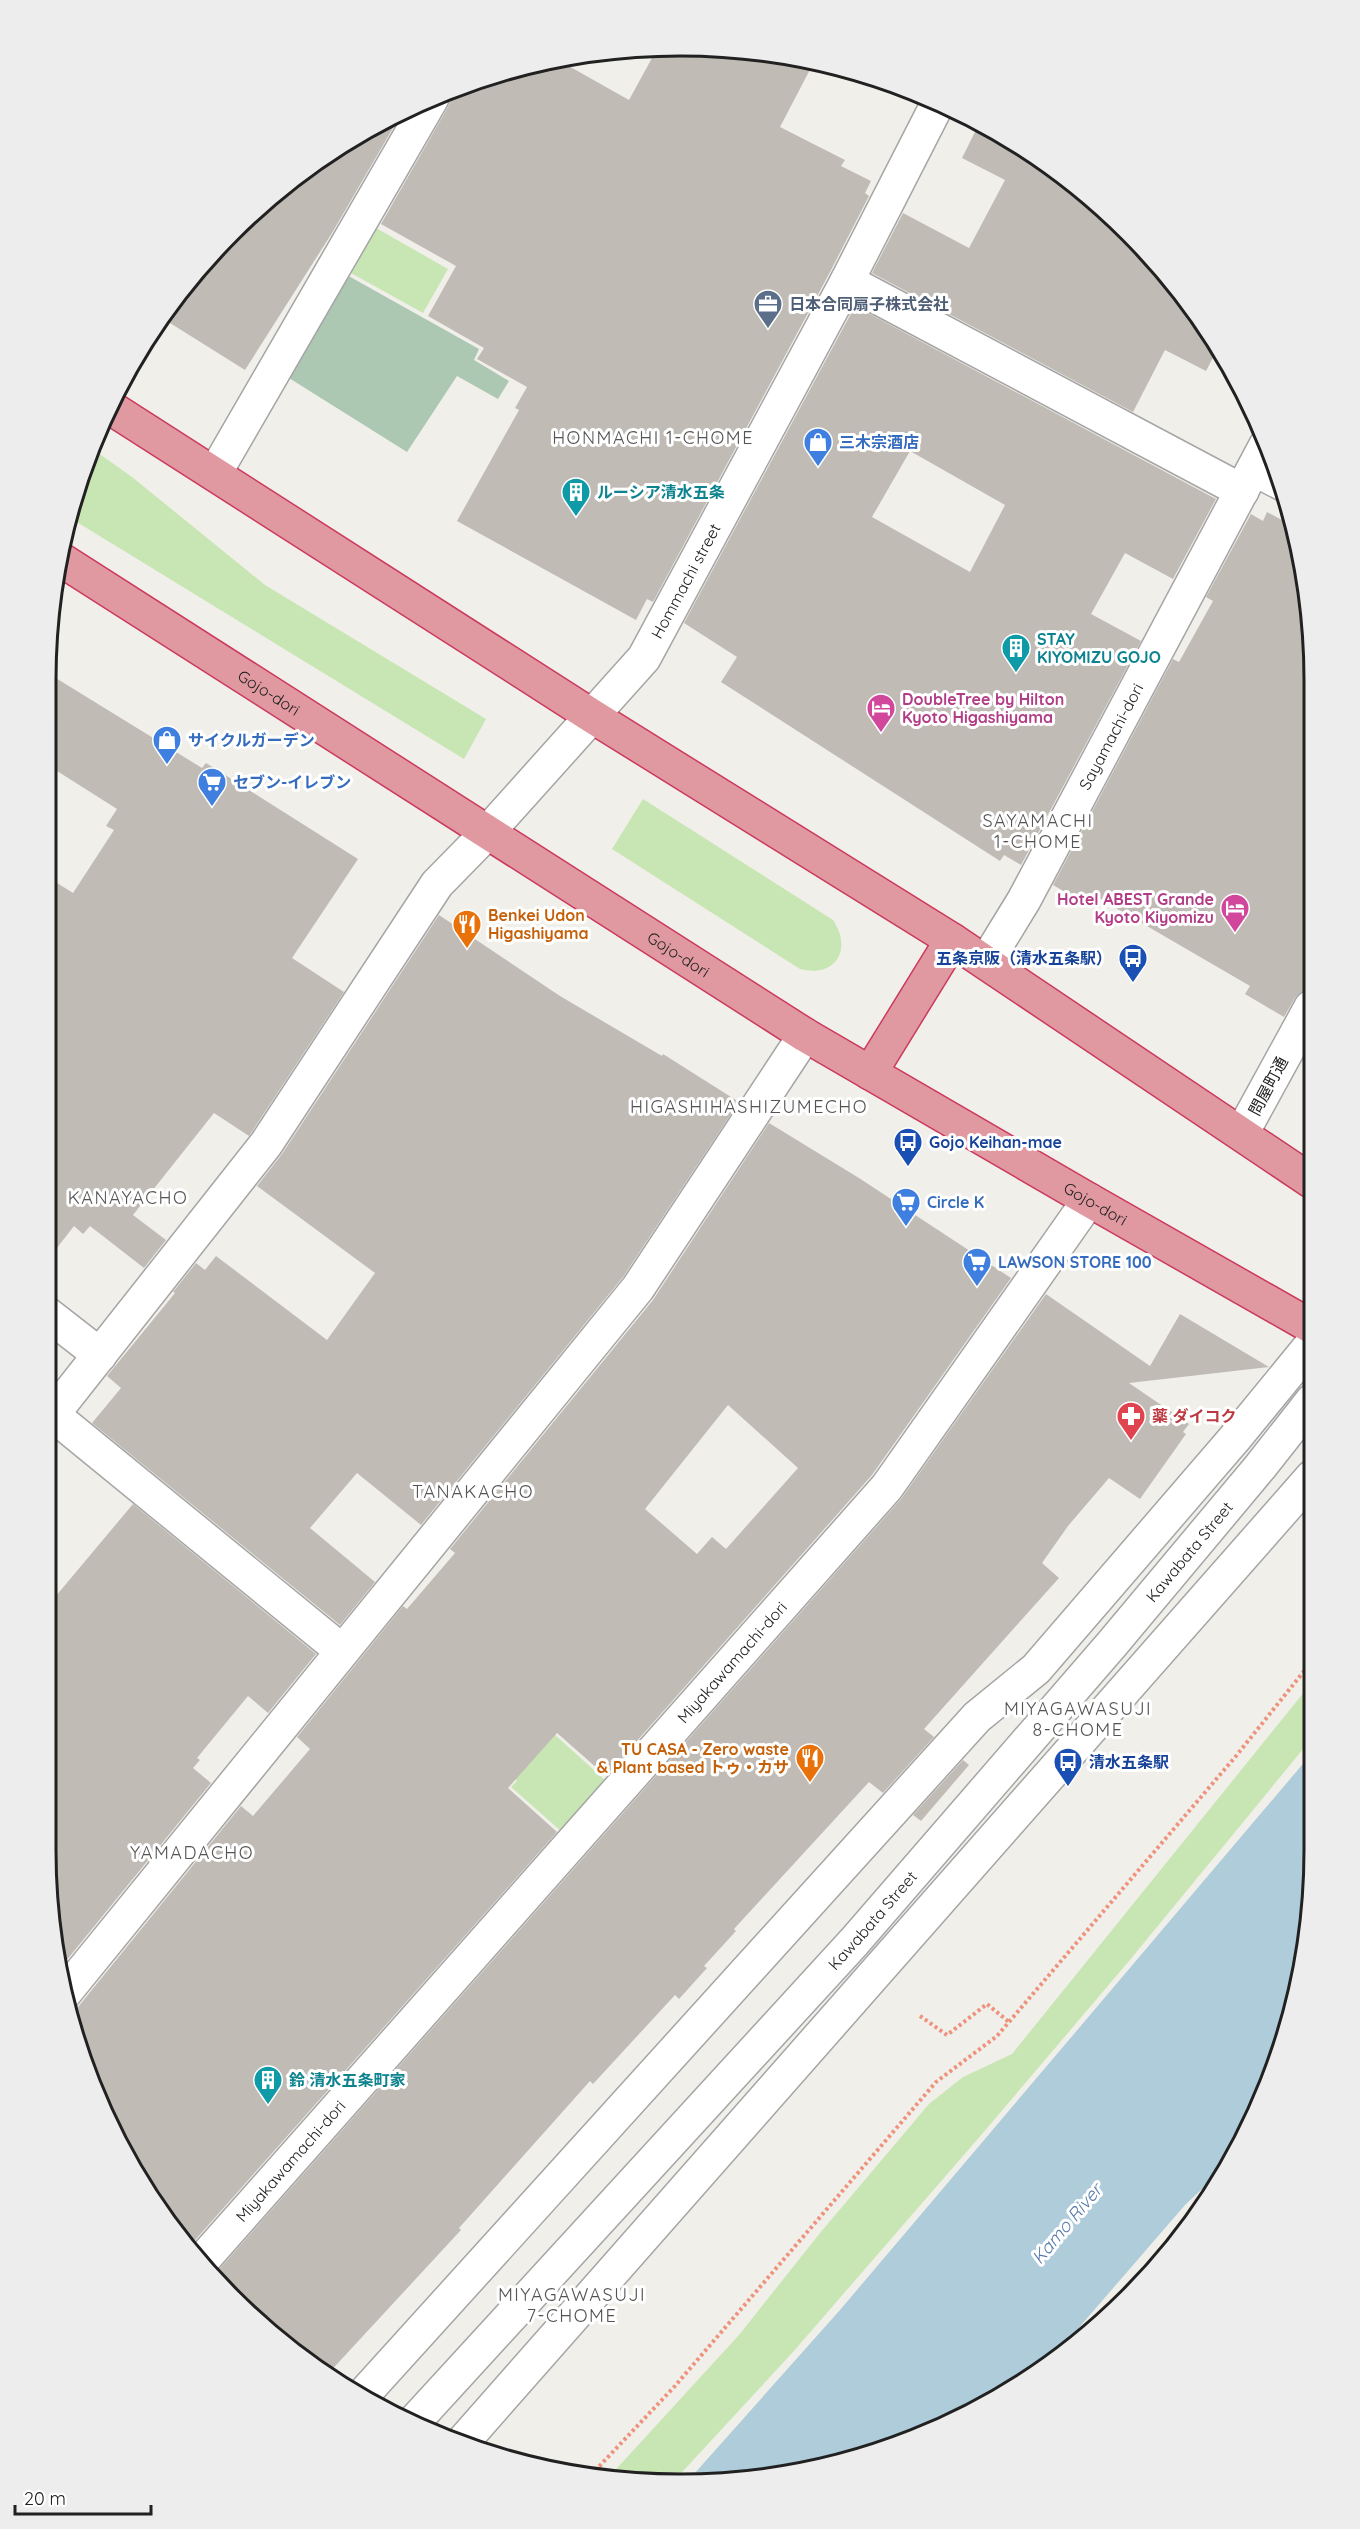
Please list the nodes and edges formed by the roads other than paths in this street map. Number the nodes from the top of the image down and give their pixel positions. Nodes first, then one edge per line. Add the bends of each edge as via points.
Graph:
1 (425, 110) edge
2 (934, 110) edge
3 (847, 281) junction
4 (117, 411) edge
5 (1254, 468) edge
6 (215, 473) junction
7 (1270, 477) edge
8 (66, 563) edge
9 (592, 716) junction
10 (487, 833) junction
11 (952, 940) junction
12 (986, 962) junction
13 (1304, 1019) edge
14 (805, 1035) junction
15 (870, 1073) junction
16 (1242, 1133) junction
17 (1304, 1175) edge
18 (1089, 1200) junction
19 (56, 1321) edge
20 (1304, 1322) edge
21 (1304, 1354) edge
22 (100, 1355) junction
23 (56, 1410) edge
24 (1304, 1411) edge
25 (56, 1425) edge
26 (1304, 1486) edge
27 (342, 1651) junction
28 (71, 1986) edge
29 (206, 2256) edge
30 (368, 2390) edge
31 (419, 2416) edge
32 (468, 2436) edge

1 - 6 street
2 - 3 street, Hommachi street
3 - 5 street
3 - 9 street, Hommachi street via 644,658
4 - 6 highway
5 - 7 street
5 - 12 street, Sayamachi-dori via 1024,900
6 - 9 highway
8 - 10 highway, Gojo-dori
9 - 10 street, Hommachi street
9 - 11 highway
10 - 14 highway, Gojo-dori
10 - 22 street, Hommachi street via 437,884 266,1144
11 - 12 highway
11 - 15 highway
12 - 16 highway
13 - 16 street, 問屋町通
14 - 15 highway, Gojo-dori
14 - 27 street via 638,1288
15 - 18 highway, Gojo-dori
16 - 17 highway
18 - 20 highway, Gojo-dori
18 - 29 street, Miyakawamachi-dori via 887,1487
19 - 22 street
21 - 30 street via 1036,1669 977,1717
22 - 23 street, Hommachi street
24 - 31 street, Kawabata Street via 1120,1635 854,1942
25 - 27 street
26 - 32 street
27 - 28 street

